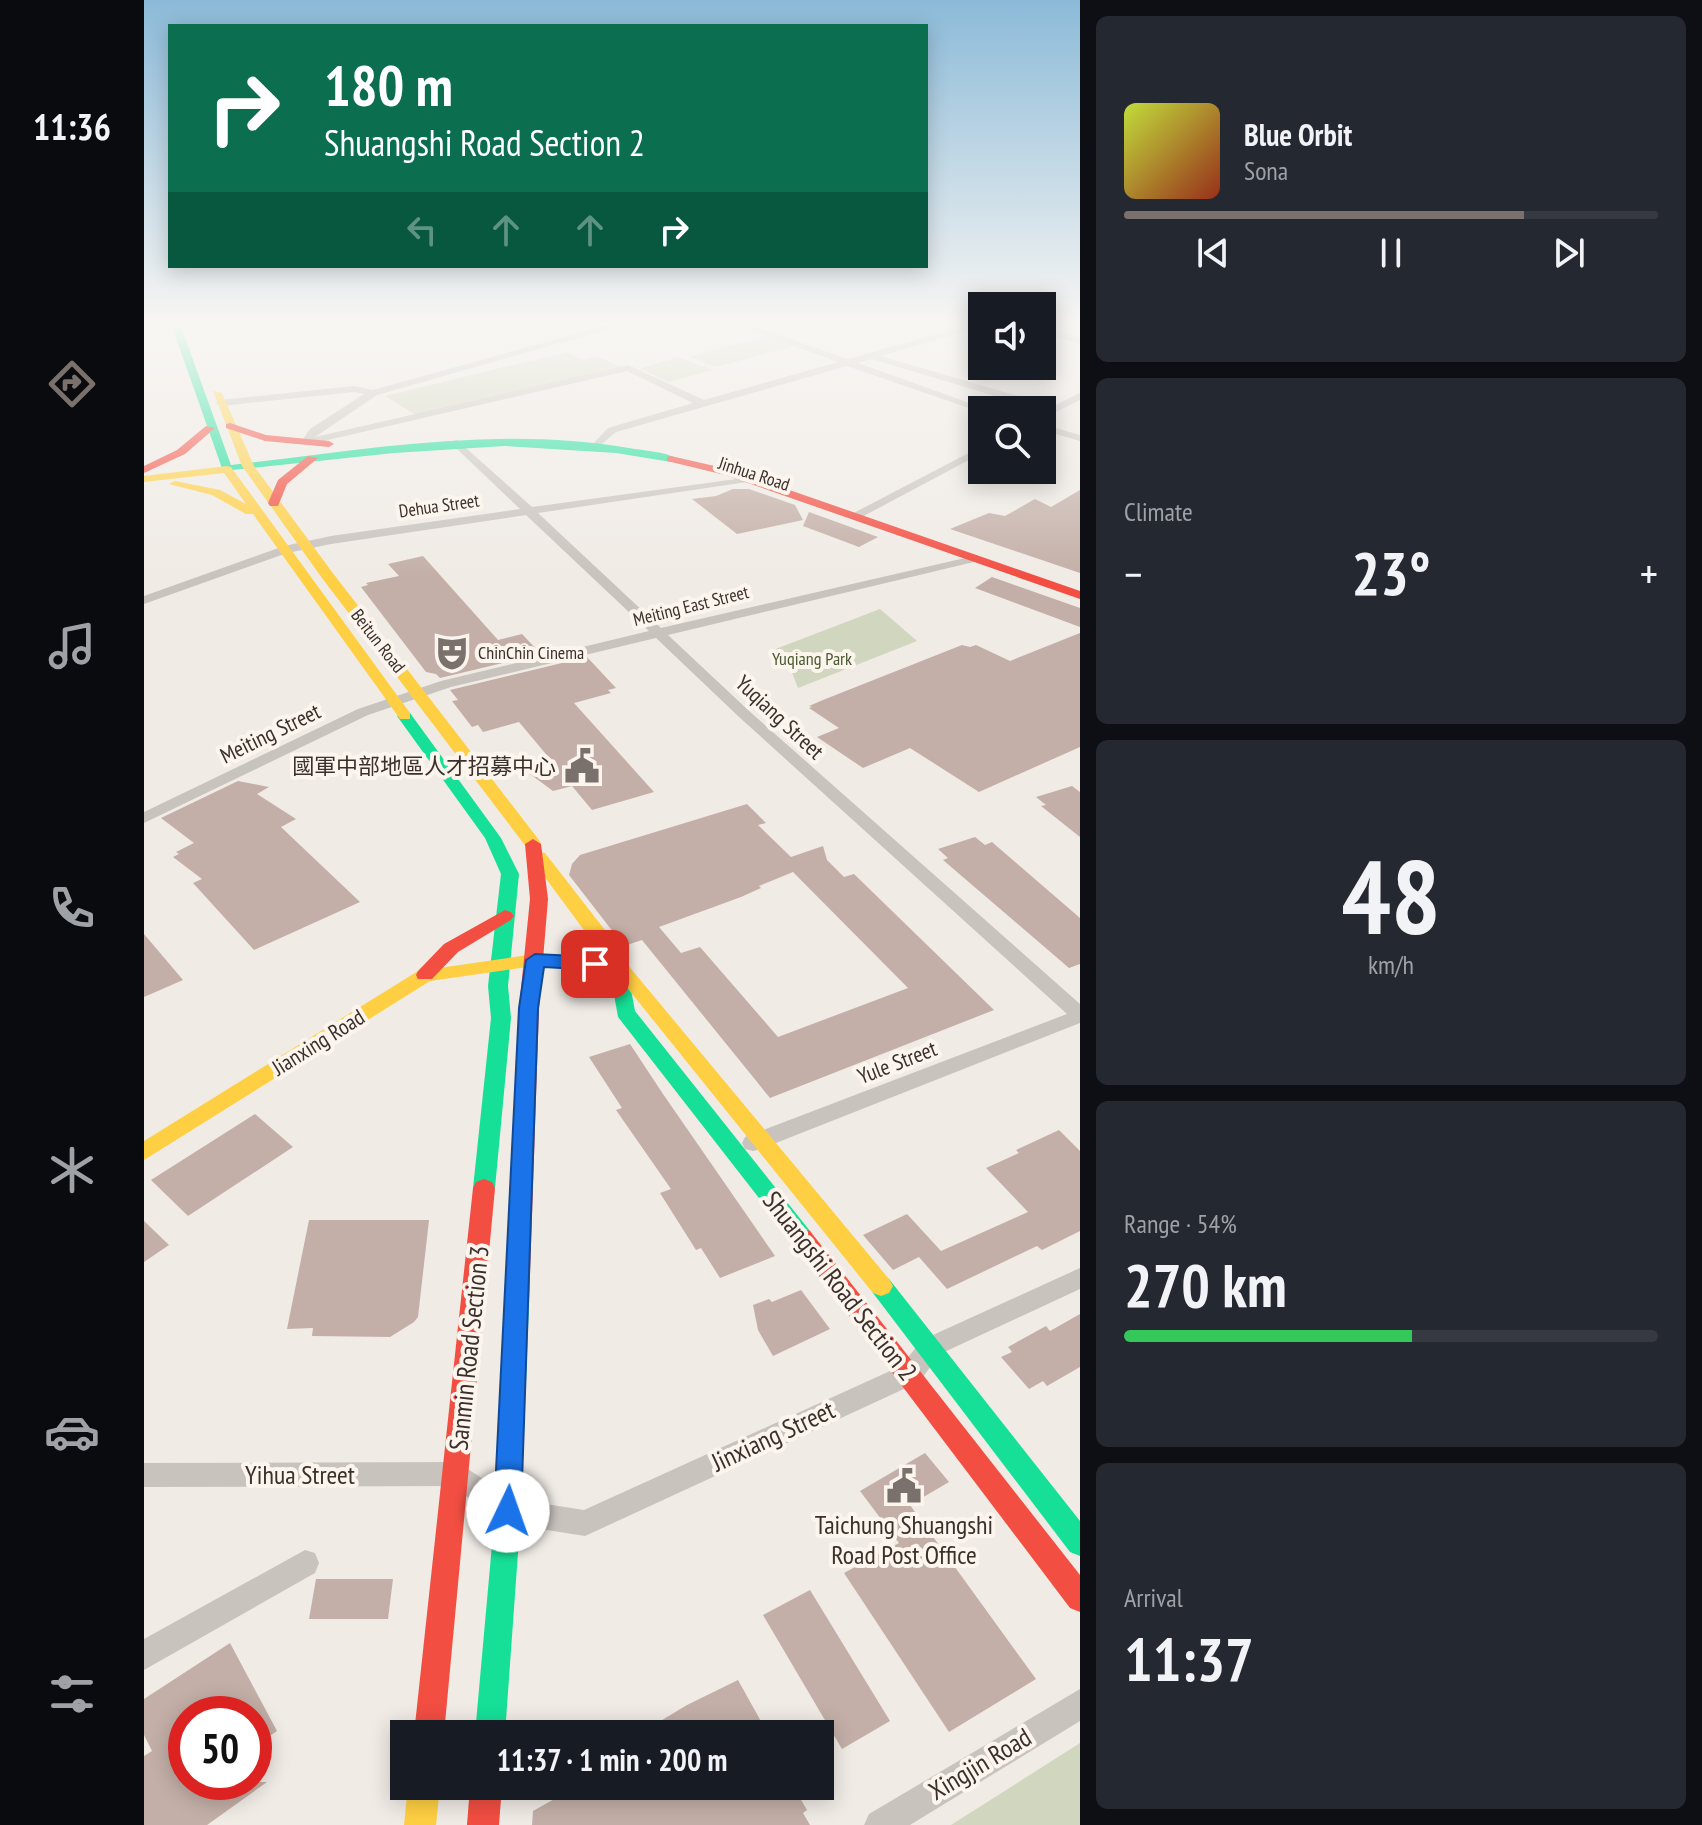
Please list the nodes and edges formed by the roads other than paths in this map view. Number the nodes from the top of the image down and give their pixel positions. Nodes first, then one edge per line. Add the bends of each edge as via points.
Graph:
1 (203, 406) edge
2 (222, 406) edge
3 (353, 406) edge
4 (480, 406) edge
5 (695, 406) edge
6 (230, 426) junction
7 (210, 428) junction
8 (1056, 431) edge
9 (1080, 438) edge
10 (457, 443) junction
11 (599, 443) junction
12 (358, 445) junction
13 (309, 450) junction
14 (968, 456) edge
15 (247, 463) junction
16 (225, 465) junction
17 (144, 470) edge
18 (144, 479) edge
19 (747, 479) junction
20 (274, 503) junction
21 (529, 511) junction
22 (859, 513) junction
23 (263, 519) junction
24 (306, 546) junction
25 (284, 550) junction
26 (974, 558) junction
27 (1080, 586) edge
28 (1080, 595) edge
29 (144, 600) edge
30 (657, 633) junction
31 (418, 693) junction
32 (396, 701) junction
33 (144, 818) edge
34 (539, 857) junction
35 (505, 916) junction
36 (535, 960) junction
37 (503, 963) junction
38 (619, 967) junction
39 (425, 975) junction
40 (1080, 1016) edge
41 (762, 1140) junction
42 (731, 1150) junction
43 (144, 1152) edge
44 (1080, 1278) edge
45 (931, 1347) junction
46 (910, 1374) junction
47 (457, 1474) junction
48 (144, 1475) edge
49 (508, 1511) junction
50 (1080, 1543) edge
51 (305, 1563) dead end
52 (1080, 1598) edge
53 (144, 1655) edge
54 (1080, 1704) edge
55 (431, 1720) edge
56 (491, 1720) edge
57 (423, 1800) edge
58 (485, 1800) edge
59 (420, 1825) edge
60 (483, 1825) edge
61 (880, 1825) edge

1 - 7 main road, Beitun Road
2 - 6 main road, Beitun Road
3 - 13 street via 314,431
4 - 13 street
5 - 11 street via 612,430
6 - 13 main road
6 - 15 main road, Beitun Road
7 - 16 main road, Beitun Road
7 - 17 main road via 181,452
8 - 9 street
10 - 11 main road, Jinhua Road
10 - 13 main road, Jinhua Road
10 - 21 street, Yuqiang Street
11 - 12 main road, Jinhua Road via 496,435
11 - 19 main road, Jinhua Road
11 - 22 main road, Jinhua Road via 676,451 721,463
12 - 13 main road
12 - 15 main road, Jinhua Road
13 - 15 main road, Jinhua Road
13 - 20 main road via 280,481
14 - 22 street
15 - 16 main road, Jinhua Road
15 - 20 main road, Beitun Road
16 - 17 main road
16 - 18 main road
16 - 23 main road, Beitun Road
18 - 23 main road via 216,492
19 - 21 street, Dehua Street
19 - 22 main road, Jinhua Road
20 - 24 main road, Beitun Road
21 - 24 street, Dehua Street
21 - 30 street, Yuqiang Street
22 - 26 main road, Jinhua Road
22 - 27 main road, Jinhua Road
23 - 25 main road, Beitun Road
24 - 25 street, Dehua Street
24 - 31 main road, Beitun Road
25 - 29 street, Dehua Street
25 - 32 main road, Beitun Road
26 - 28 main road, Jinhua Road
26 - 30 street, Meiting East Street
30 - 31 street, Meiting East Street
30 - 40 street, Yuqiang Street
31 - 32 street, Meiting Street
31 - 34 main road, Beitun Road via 532,840
32 - 33 street, Meiting Street
32 - 35 main road, Beitun Road via 504,857 510,874
34 - 36 main road
34 - 38 main road, Shuangshi Road Section 2
35 - 37 main road, Beitun Road
35 - 39 main road via 453,945
36 - 37 main road
36 - 38 main road
36 - 49 main road, Sanmin Road Section 3
37 - 39 main road, Jianxing Road
37 - 47 main road, Sanmin Road Section 3
38 - 41 main road, Shuangshi Road Section 2
38 - 42 main road, Shuangshi Road Section 2 via 625,1012
39 - 43 main road, Jianxing Road
40 - 41 street, Yule Street
41 - 42 street, Yule Street
41 - 45 main road, Shuangshi Road Section 2
42 - 46 main road, Shuangshi Road Section 2
44 - 45 street, Jinxiang Street
45 - 46 street, Jinxiang Street
45 - 50 main road, Shuangshi Road Section 2
46 - 49 street, Jinxiang Street via 585,1523
46 - 52 main road, Shuangshi Road Section 2
47 - 48 street, Yihua Street
47 - 49 street, Jinxiang Street
47 - 55 main road, Sanmin Road Section 3
49 - 56 main road, Sanmin Road Section 3
51 - 53 street
54 - 61 street, Xingjin Road
57 - 59 main road
58 - 60 main road

